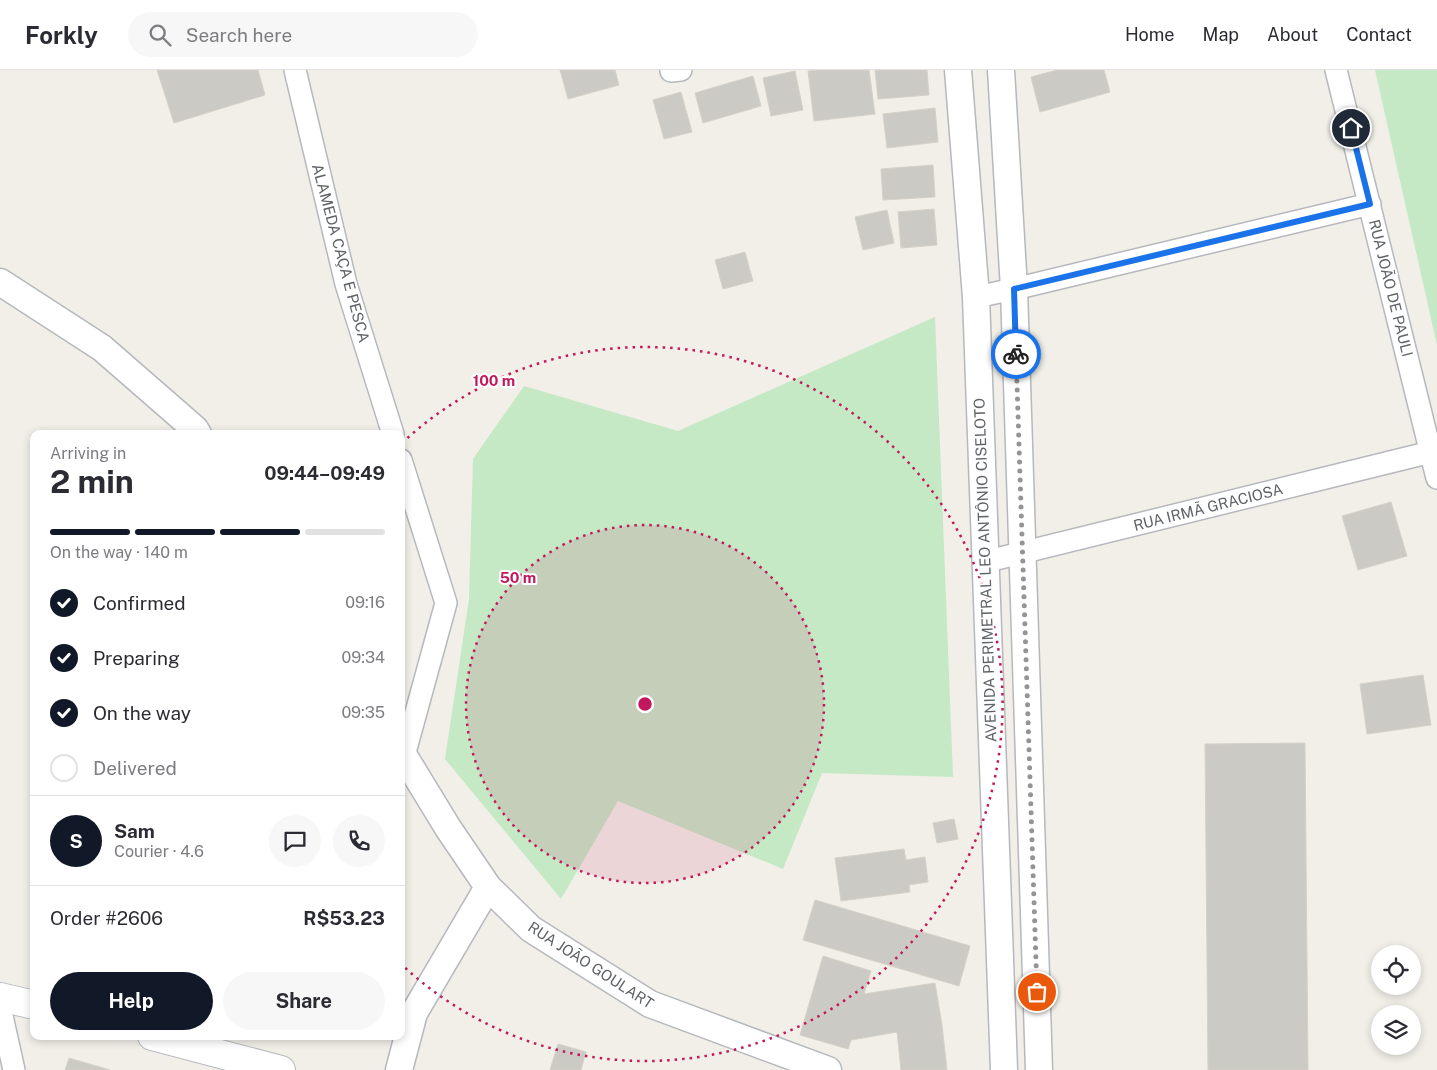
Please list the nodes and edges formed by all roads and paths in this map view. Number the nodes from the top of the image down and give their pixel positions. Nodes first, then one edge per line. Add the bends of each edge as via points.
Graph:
1 (295, 70) edge
2 (958, 70) edge
3 (1001, 70) edge
4 (1336, 70) edge
5 (1370, 204) junction
6 (0, 282) edge
7 (1014, 289) junction
8 (976, 296) junction
9 (195, 430) edge
10 (392, 430) edge
11 (1431, 452) junction
12 (405, 473) edge
13 (1437, 478) edge
14 (1022, 553) junction
15 (984, 562) junction
16 (405, 747) edge
17 (405, 757) edge
18 (488, 887) junction
19 (998, 914) junction
20 (1034, 914) junction
21 (0, 996) edge
22 (30, 1004) edge
23 (0, 1007) edge
24 (167, 1040) edge
25 (14, 1070) edge
26 (281, 1070) edge
27 (399, 1070) edge
28 (828, 1070) edge
29 (1004, 1070) edge
30 (1039, 1070) edge

1 - 10 street, ALAMEDA CAÇA E PESCA via 346,284
2 - 8 street, AVENIDA PERIMETRAL LEO ANTÔNIO CISELOTO
3 - 7 street
4 - 5 street, RUA JOÃO DE PAULI
5 - 7 street
5 - 11 street, RUA JOÃO DE PAULI
6 - 9 street via 102,348
7 - 8 street
7 - 14 street
8 - 15 street, AVENIDA PERIMETRAL LEO ANTÔNIO CISELOTO
11 - 13 street, RUA JOÃO DE PAULI
11 - 14 street, RUA IRMÃ GRACIOSA
12 - 16 street via 446,603
14 - 15 street, RUA IRMÃ GRACIOSA
14 - 20 street
15 - 19 street, AVENIDA PERIMETRAL LEO ANTÔNIO CISELOTO
17 - 18 street, RUA JOÃO GOULART
18 - 27 street via 414,1012
18 - 28 street, RUA JOÃO GOULART via 531,929 650,1004
19 - 20 street
19 - 29 street, AVENIDA PERIMETRAL LEO ANTÔNIO CISELOTO
20 - 30 street
21 - 22 main road
23 - 25 street
24 - 26 main road

